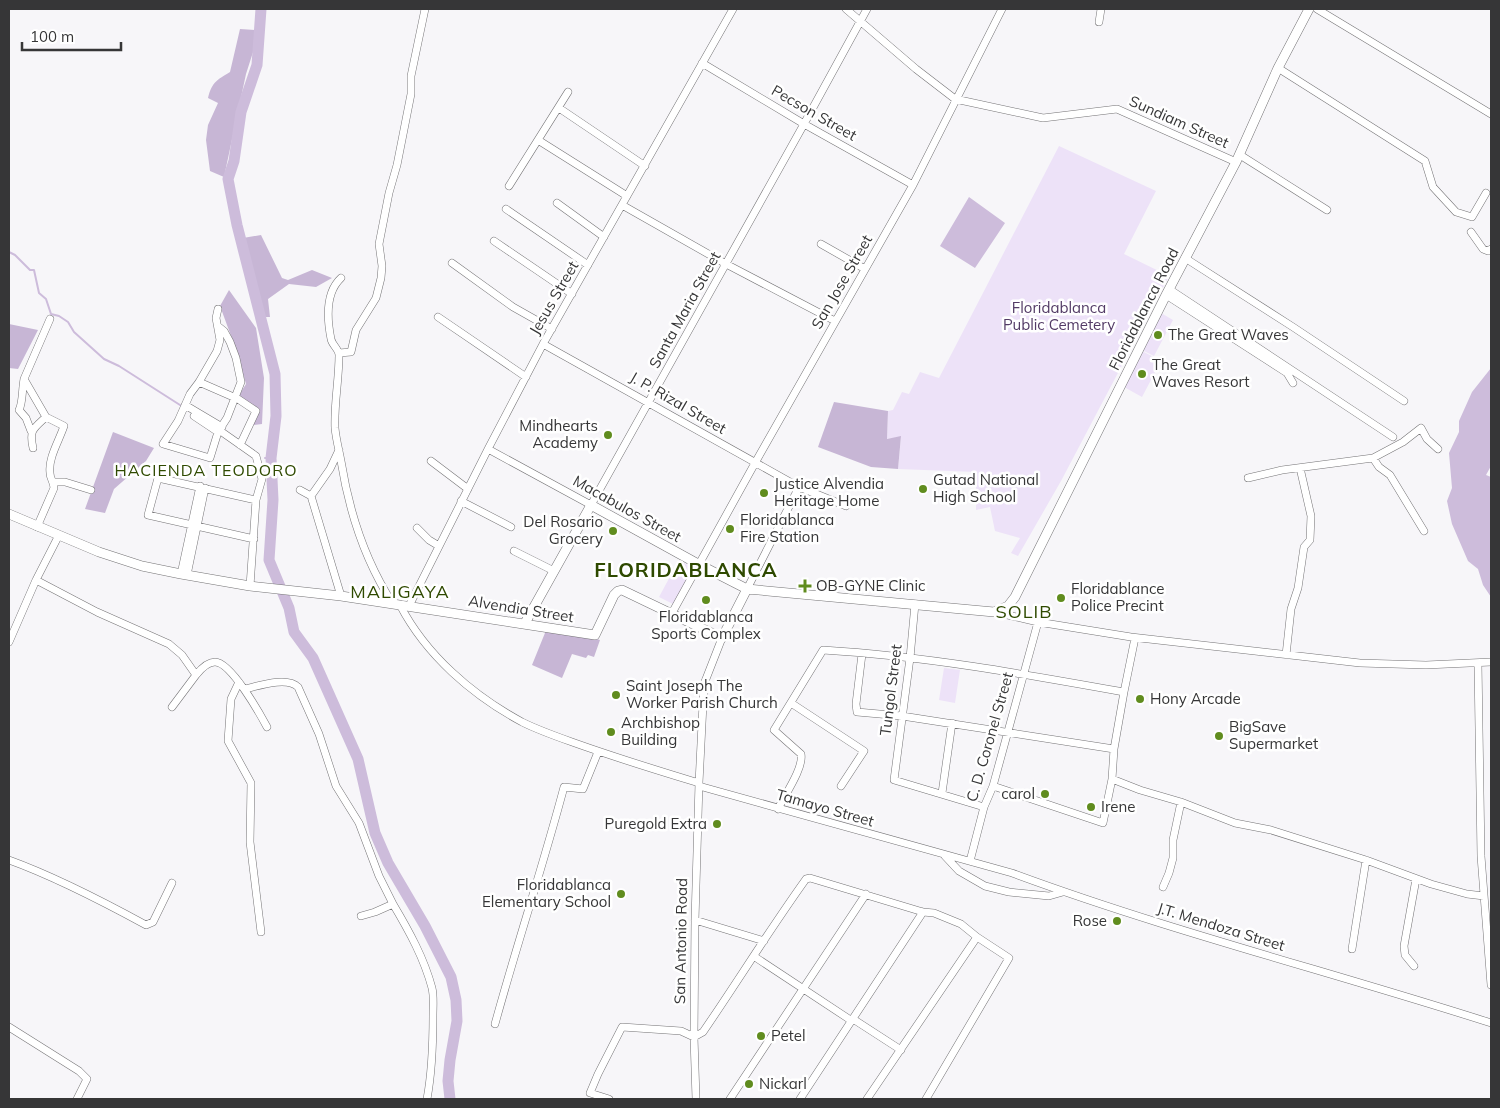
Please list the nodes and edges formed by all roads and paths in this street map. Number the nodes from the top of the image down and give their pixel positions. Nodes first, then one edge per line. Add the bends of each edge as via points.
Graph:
1 (425, 9) edge
2 (732, 9) edge
3 (846, 9) edge
4 (866, 9) edge
5 (1002, 9) edge
6 (1101, 9) edge
7 (1309, 9) edge
8 (1317, 9) edge
9 (860, 21) junction
10 (1099, 22) dead end
11 (702, 63) junction
12 (1278, 68) junction
13 (568, 92) dead end
14 (955, 99) junction
15 (559, 108) junction
16 (1491, 114) edge
17 (804, 124) junction
18 (538, 140) junction
19 (1238, 158) junction
20 (645, 166) junction
21 (913, 185) junction
22 (509, 186) dead end
23 (1486, 194) dead end
24 (627, 196) junction
25 (557, 203) dead end
26 (622, 206) junction
27 (506, 209) dead end
28 (1327, 210) dead end
29 (1471, 232) dead end
30 (604, 237) junction
31 (494, 241) dead end
32 (821, 244) dead end
33 (1491, 249) edge
34 (1185, 258) junction
35 (452, 263) dead end
36 (726, 264) junction
37 (588, 265) junction
38 (865, 269) junction
39 (341, 278) dead end
40 (1167, 292) junction
41 (572, 294) junction
42 (218, 308) dead end
43 (438, 317) dead end
44 (50, 319) dead end
45 (835, 321) junction
46 (219, 328) junction
47 (552, 329) junction
48 (543, 344) junction
49 (339, 353) junction
50 (526, 377) junction
51 (24, 379) junction
52 (199, 382) junction
53 (1293, 383) dead end
54 (235, 399) junction
55 (1404, 401) dead end
56 (649, 402) junction
57 (184, 407) junction
58 (46, 417) junction
59 (220, 430) junction
60 (32, 431) junction
61 (1392, 437) dead end
62 (240, 445) junction
63 (33, 448) dead end
64 (488, 449) junction
65 (1438, 449) dead end
66 (339, 450) junction
67 (1373, 458) junction
68 (431, 461) dead end
69 (755, 463) junction
70 (1300, 468) junction
71 (1248, 478) dead end
72 (54, 482) junction
73 (202, 487) junction
74 (799, 487) junction
75 (468, 489) junction
76 (91, 490) dead end
77 (300, 490) dead end
78 (311, 496) junction
79 (256, 500) junction
80 (461, 501) junction
81 (591, 505) junction
82 (846, 506) dead end
83 (9, 514) edge
84 (37, 526) junction
85 (194, 526) junction
86 (511, 527) dead end
87 (417, 528) dead end
88 (1424, 531) dead end
89 (59, 535) junction
90 (254, 539) junction
91 (438, 546) junction
92 (514, 551) dead end
93 (698, 564) junction
94 (554, 571) junction
95 (184, 574) junction
96 (36, 580) junction
97 (254, 586) junction
98 (747, 589) junction
99 (341, 596) junction
100 (397, 604) junction
101 (915, 604) junction
102 (994, 612) junction
103 (672, 613) junction
104 (1038, 622) junction
105 (525, 623) junction
106 (722, 638) junction
107 (1135, 638) junction
108 (9, 642) edge
109 (862, 654) junction
110 (1286, 655) junction
111 (910, 658) junction
112 (1491, 662) edge
113 (1478, 664) junction
114 (196, 674) junction
115 (1023, 674) junction
116 (239, 682) junction
117 (245, 689) junction
118 (1124, 692) junction
119 (791, 703) junction
120 (172, 707) dead end
121 (902, 716) junction
122 (952, 724) junction
123 (267, 727) dead end
124 (1007, 731) junction
125 (1114, 749) junction
126 (598, 752) junction
127 (1112, 779) junction
128 (699, 784) junction
129 (841, 786) dead end
130 (993, 786) junction
131 (942, 793) junction
132 (1182, 802) junction
133 (984, 807) junction
134 (778, 809) junction
135 (944, 856) junction
136 (9, 860) edge
137 (1366, 860) junction
138 (970, 861) junction
139 (1416, 878) junction
140 (172, 883) dead end
141 (1163, 887) dead end
142 (1063, 892) junction
143 (866, 894) junction
144 (1484, 896) junction
145 (393, 904) junction
146 (924, 912) junction
147 (361, 916) dead end
148 (695, 920) junction
149 (261, 932) dead end
150 (977, 937) junction
151 (764, 941) junction
152 (1352, 949) dead end
153 (755, 957) junction
154 (1414, 966) dead end
155 (1491, 985) edge
156 (803, 988) junction
157 (853, 1020) junction
158 (1491, 1023) edge
159 (495, 1024) dead end
160 (9, 1027) edge
161 (694, 1037) junction
162 (901, 1050) junction
163 (77, 1099) edge
164 (427, 1099) edge
165 (609, 1099) edge
166 (696, 1099) edge
167 (730, 1099) edge
168 (800, 1099) edge
169 (867, 1099) edge
170 (926, 1099) edge

1 - 49 street via 401,147 388,193 379,244 382,266 376,298 356,330 351,352
2 - 11 street, Jesus Street
3 - 9 street, Sundiam Street
4 - 9 street, Santa Maria Street
5 - 14 street, San Jose Street
6 - 10 street
7 - 12 main road, Floridablanca Road
8 - 16 street
9 - 14 street, Sundiam Street
9 - 17 street, Santa Maria Street
11 - 17 street, Pecson Street
11 - 20 street, Jesus Street
12 - 19 main road, Floridablanca Road
12 - 23 street via 1425,161 1433,187 1456,212 1472,217
13 - 15 street
14 - 19 street, Sundiam Street via 1043,118 1117,109
14 - 21 street, San Jose Street
15 - 18 street
15 - 20 street
17 - 21 street, Pecson Street
17 - 36 street, Santa Maria Street
18 - 22 street
18 - 24 street
19 - 28 street, Sundiam Street
19 - 34 main road, Floridablanca Road
20 - 24 street, Jesus Street
21 - 38 street, San Jose Street
24 - 26 street, Jesus Street
25 - 30 street
26 - 30 street, Jesus Street
26 - 36 street
27 - 37 street
29 - 33 street via 1482,249
30 - 37 street, Jesus Street
31 - 41 street
32 - 38 street
34 - 40 main road, Floridablanca Road
34 - 55 street
35 - 47 street via 513,307
36 - 45 street
36 - 56 street, Santa Maria Street
37 - 41 street, Jesus Street
38 - 45 street, San Jose Street
39 - 49 street via 332,288 328,316 331,340
40 - 53 street via 1288,373
40 - 61 street
40 - 102 main road, Floridablanca Road via 1015,597 1008,606
41 - 47 street, Jesus Street
42 - 46 street
43 - 50 street
44 - 51 street
45 - 69 street, San Jose Street
46 - 52 street via 217,351
46 - 54 street via 230,342 236,358 241,382
47 - 48 street, Jesus Street
48 - 50 street, Jesus Street
48 - 56 street, J. P. Rizal Street
49 - 66 street, Tamayo Street via 335,402
50 - 64 street, Jesus Street
51 - 58 street
51 - 60 street via 19,410
52 - 54 street
52 - 57 street
54 - 59 street
54 - 62 street via 256,411
56 - 69 street, J. P. Rizal Street
56 - 81 street, Santa Maria Street
57 - 59 street
57 - 59 street via 164,444 210,458
58 - 60 street
58 - 72 street via 64,426 50,461 50,475
59 - 62 street
60 - 63 street
62 - 79 street via 256,456 262,479
64 - 75 street, Jesus Street
64 - 81 street, Macabulos Street
65 - 67 street via 1426,439 1421,428
66 - 78 street
66 - 100 street, Tamayo Street via 358,533 376,575
67 - 70 street
67 - 88 street via 1390,475
68 - 75 street
69 - 74 street, J. P. Rizal Street
69 - 93 street, San Jose Street
70 - 71 street
70 - 110 street via 1311,516 1310,540 1304,547 1298,588 1291,609
72 - 76 street
72 - 84 street
73 - 79 street
73 - 85 street
73 - 85 street via 158,478 148,515
74 - 82 street, J. P. Rizal Street
74 - 98 street
75 - 80 street, Jesus Street
77 - 78 street
78 - 99 street
79 - 90 street
80 - 86 street
80 - 91 street, Jesus Street
81 - 93 main road, Macabulos Street
81 - 94 main road, Santa Maria Street
83 - 84 main road, Alvendia Street
84 - 89 main road, Alvendia Street
85 - 90 street
85 - 95 street
87 - 91 street
89 - 95 main road, Alvendia Street via 142,566
89 - 96 street
90 - 97 street
91 - 100 street, Jesus Street
92 - 94 street
93 - 98 main road, Macabulos Street
93 - 103 street, San Jose Street
94 - 105 main road, Santa Maria Street
95 - 97 main road, Alvendia Street
96 - 108 street
96 - 114 street via 169,644
97 - 99 main road, Alvendia Street
98 - 101 main road, Macabulos Street
98 - 106 main road
99 - 100 main road, Alvendia Street
100 - 105 main road, Alvendia Street
100 - 126 street, Tamayo Street via 440,661 463,682 523,722
101 - 102 main road, Macabulos Street
101 - 111 street, Tungol Street
102 - 104 street
103 - 105 main road, Alvendia Street via 625,591 618,591 595,635
103 - 106 main road
104 - 107 street
104 - 115 street, C. D. Coronel Street
106 - 128 street, San Antonio Road via 704,684
107 - 110 street
107 - 118 street
109 - 111 street
109 - 119 street via 823,650
109 - 121 street via 857,712
110 - 113 street via 1426,666
111 - 115 street
111 - 121 street, Tungol Street
112 - 113 street
113 - 144 street
114 - 116 street via 218,662
114 - 120 street
115 - 118 street
115 - 124 street, C. D. Coronel Street
116 - 117 street
116 - 149 street via 231,699 228,741 251,783 250,842
117 - 123 street
117 - 145 street via 286,682 298,687 319,734 336,786 359,823
118 - 125 street
119 - 129 street via 864,751
119 - 134 street via 774,730 801,754 802,759
121 - 122 street
121 - 131 street, Tungol Street via 894,780
122 - 124 street
122 - 131 street
124 - 125 street
124 - 130 street, C. D. Coronel Street
125 - 127 street
126 - 128 street, Tamayo Street
126 - 159 street via 583,789 564,786
127 - 130 street via 1104,823
127 - 132 street
128 - 134 street, Tamayo Street
128 - 148 street, San Antonio Road
130 - 133 street, C. D. Coronel Street
131 - 133 street
132 - 137 street via 1235,823 1271,830
132 - 141 street via 1172,840 1173,858
133 - 138 street, C. D. Coronel Street
134 - 135 street, Tamayo Street
135 - 138 street, J.T. Mendoza Street
135 - 142 street via 959,871 985,886 1049,896
136 - 140 street via 146,925 154,922
137 - 139 street
137 - 152 street
138 - 142 street, J.T. Mendoza Street
139 - 144 street
139 - 154 street via 1404,946 1405,955
142 - 158 street, J.T. Mendoza Street
143 - 146 street
143 - 151 street via 806,879
143 - 156 street
144 - 155 street
145 - 147 street
145 - 164 street via 417,948 432,990 432,1049
146 - 150 street via 961,924
146 - 157 street
148 - 151 street
148 - 161 street, San Antonio Road
150 - 162 street
150 - 170 street via 1009,958
151 - 153 street
153 - 156 street
153 - 161 street via 703,1032
156 - 157 street
156 - 167 street
157 - 162 street
157 - 168 street
160 - 163 street via 87,1079
161 - 165 street via 681,1030 622,1027 590,1093
161 - 166 street, San Antonio Road
162 - 169 street

